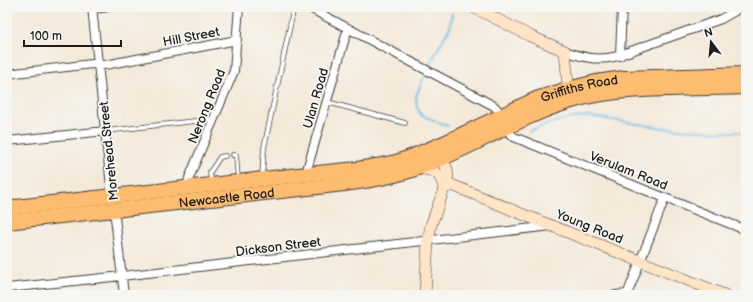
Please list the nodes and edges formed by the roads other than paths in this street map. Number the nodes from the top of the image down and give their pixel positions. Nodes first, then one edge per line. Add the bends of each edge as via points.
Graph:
1 (110, 7) edge
2 (239, 7) edge
3 (294, 7) edge
4 (308, 7) edge
5 (473, 7) edge
6 (622, 7) edge
7 (740, 7) edge
8 (92, 8) edge
9 (348, 28) junction
10 (236, 40) junction
11 (565, 51) junction
12 (620, 56) junction
13 (98, 64) junction
14 (7, 74) edge
15 (746, 74) edge
16 (746, 87) edge
17 (569, 95) junction
18 (326, 102) junction
19 (214, 119) junction
20 (504, 121) junction
21 (405, 123) dead end
22 (106, 131) junction
23 (7, 141) edge
24 (424, 152) junction
25 (233, 155) dead end
26 (225, 156) dead end
27 (442, 158) junction
28 (418, 168) junction
29 (308, 174) junction
30 (262, 179) junction
31 (238, 182) junction
32 (211, 185) junction
33 (444, 188) junction
34 (187, 195) junction
35 (665, 198) junction
36 (113, 203) junction
37 (7, 208) edge
38 (7, 222) edge
39 (552, 226) junction
40 (746, 230) edge
41 (428, 241) junction
42 (640, 261) junction
43 (122, 276) junction
44 (7, 288) edge
45 (628, 294) edge
46 (124, 295) edge
47 (425, 295) edge
48 (615, 295) edge
49 (725, 295) edge

1 - 8 street
2 - 10 street, Nerong Road
3 - 30 lane via 264,148
4 - 9 street, Verulam Road
5 - 11 street
6 - 12 street
7 - 12 street via 721,19
8 - 13 street, Morehead Street
9 - 18 street, Ulan Road
9 - 20 street, Verulam Road via 494,106
10 - 13 street, Hill Street via 105,65
10 - 19 street, Nerong Road via 234,71
11 - 12 street via 595,59
11 - 17 street
13 - 14 street, Hill Street
13 - 22 street, Morehead Street
15 - 17 highway, Griffiths Road via 624,78 603,81
16 - 17 highway, Griffiths Road
17 - 20 highway, Griffiths Road via 536,99
18 - 21 lane
18 - 29 street, Ulan Road
19 - 22 lane
19 - 34 street, Nerong Road via 189,178
20 - 24 highway, Griffiths Road
20 - 27 highway, Griffiths Road
20 - 35 street, Verulam Road via 514,137
22 - 23 street
22 - 36 street, Morehead Street
24 - 27 street
24 - 29 highway, Newcastle Road via 376,166
25 - 31 lane via 236,155
26 - 32 lane via 220,157 210,172
27 - 28 highway, Newcastle Road
27 - 33 street via 448,178
28 - 33 street via 434,171 440,177
28 - 34 highway, Newcastle Road via 360,182
29 - 30 highway, Newcastle Road
30 - 31 highway, Newcastle Road
31 - 32 highway, Newcastle Road
32 - 34 highway, Newcastle Road
33 - 39 street, Young Road via 452,185
33 - 41 street
34 - 36 highway, Newcastle Road
35 - 40 street, Verulam Road
35 - 42 street
36 - 37 highway, Newcastle Road
36 - 38 highway, Newcastle Road
36 - 43 street, Morehead Street
39 - 41 street, Dickson Street
39 - 42 street, Young Road
41 - 43 street, Dickson Street
41 - 47 street
42 - 45 street
42 - 49 street, Young Road
43 - 44 street, Dickson Street
43 - 46 street, Morehead Street
45 - 48 street

